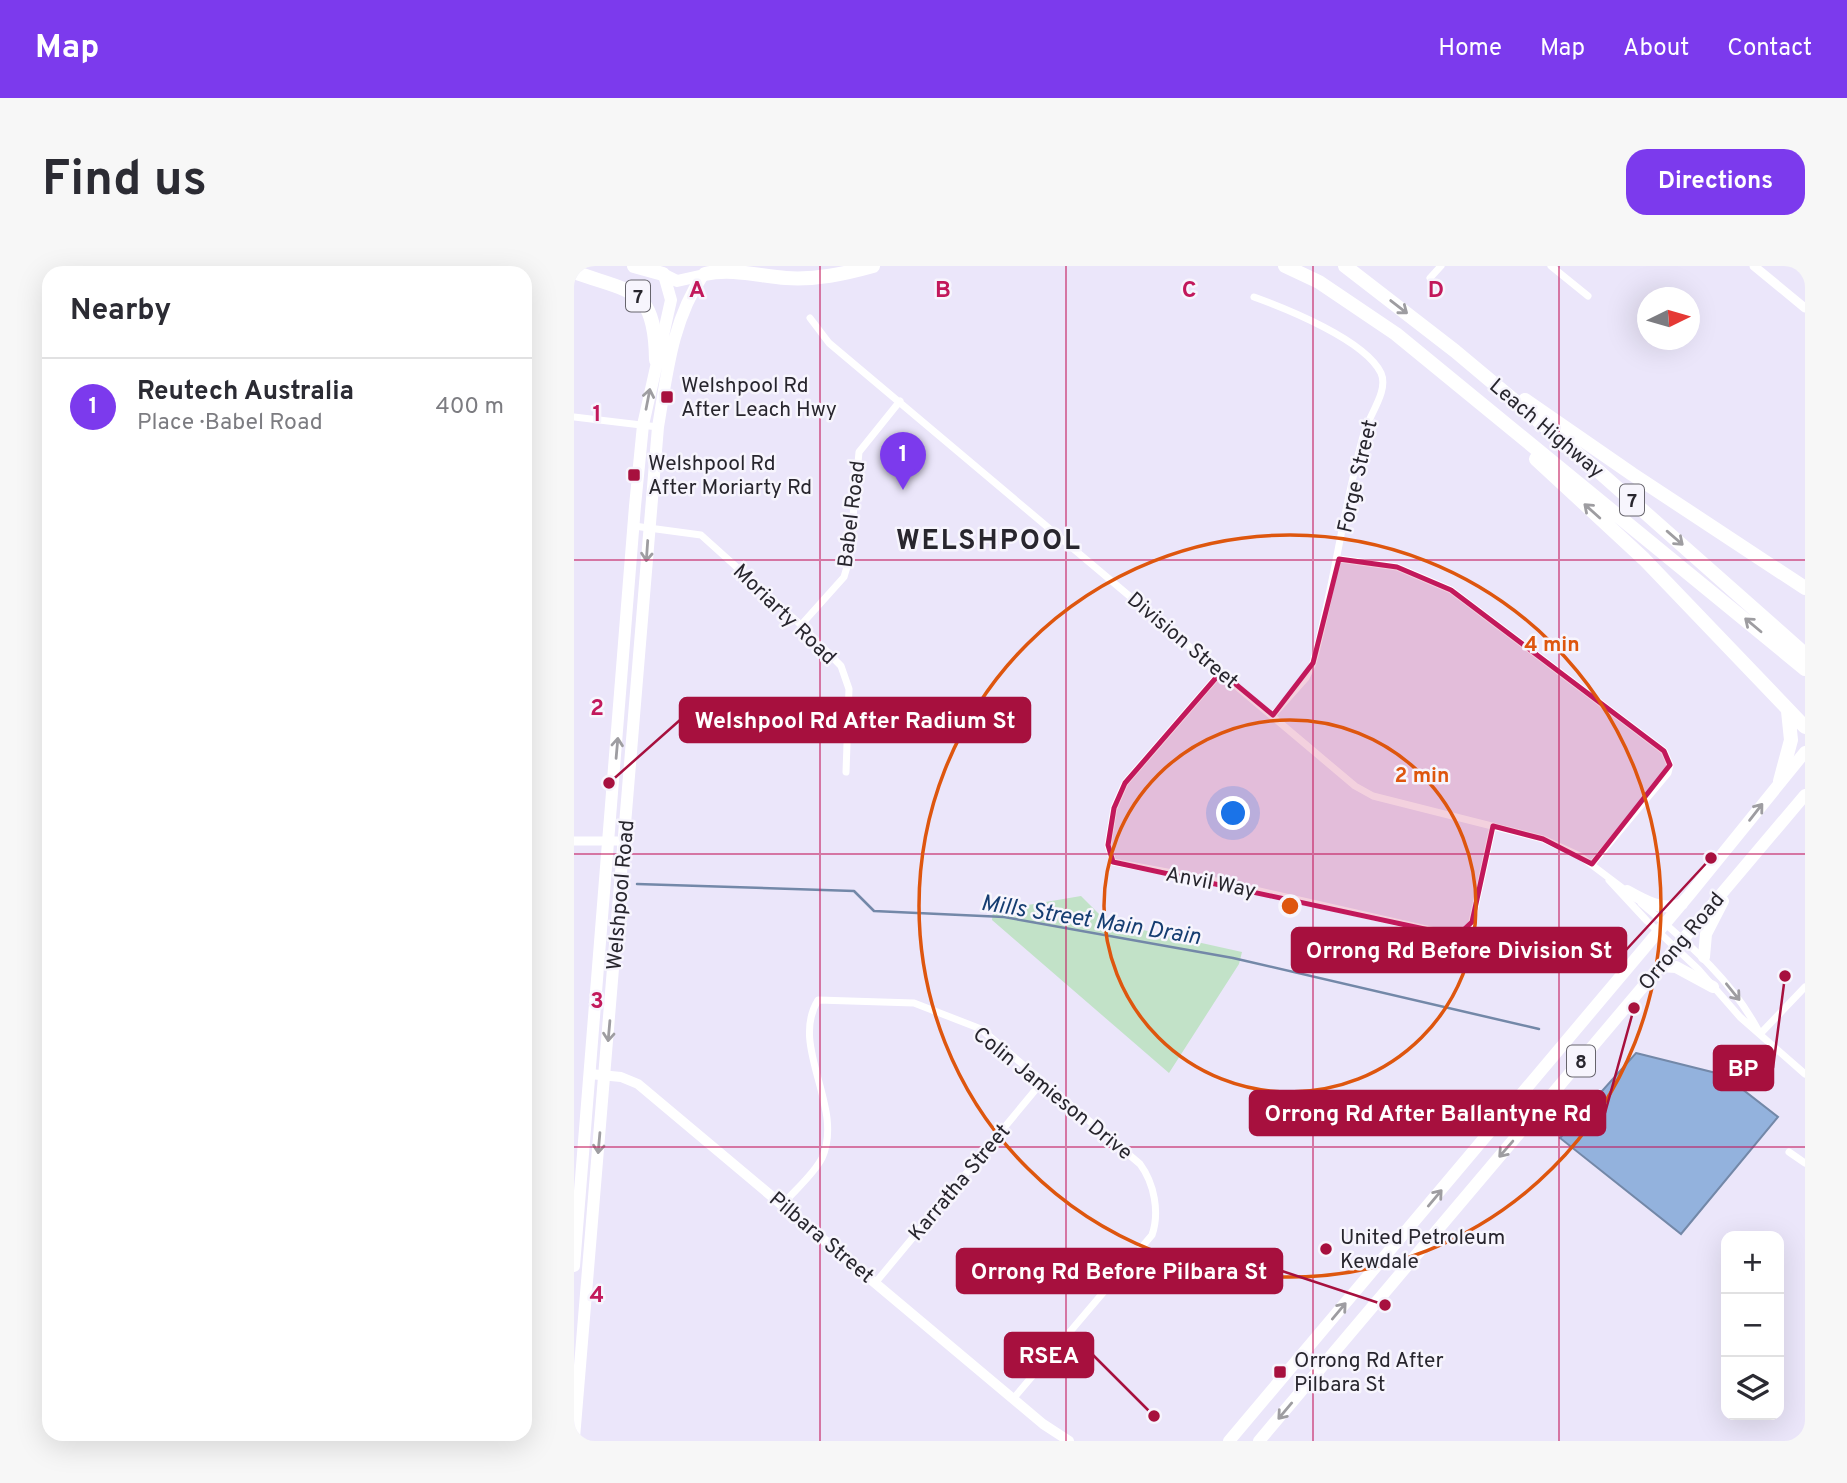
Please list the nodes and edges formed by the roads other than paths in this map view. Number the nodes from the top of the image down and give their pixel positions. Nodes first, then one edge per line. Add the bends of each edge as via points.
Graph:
1 (634, 266) edge
2 (873, 266) edge
3 (1285, 266) edge
4 (1309, 266) edge
5 (1345, 266) edge
6 (1441, 266) edge
7 (1551, 266) edge
8 (1754, 266) edge
9 (661, 271) edge
10 (574, 272) edge
11 (706, 272) edge
12 (1430, 278) dead end
13 (1588, 296) dead end
14 (1254, 297) dead end
15 (1805, 308) edge
16 (810, 318) dead end
17 (1396, 334) junction
18 (1455, 351) junction
19 (656, 360) junction
20 (1464, 391) junction
21 (900, 401) junction
22 (574, 417) edge
23 (643, 425) junction
24 (658, 427) junction
25 (653, 477) junction
26 (635, 506) junction
27 (634, 526) junction
28 (648, 528) junction
29 (1339, 559) junction
30 (1805, 588) edge
31 (801, 625) junction
32 (1805, 654) edge
33 (1805, 669) edge
34 (1221, 672) junction
35 (1788, 711) junction
36 (1273, 715) junction
37 (1805, 727) edge
38 (1805, 752) edge
39 (846, 772) dead end
40 (1780, 781) junction
41 (1805, 795) edge
42 (1493, 826) junction
43 (577, 842) edge
44 (608, 844) junction
45 (624, 845) junction
46 (1592, 864) junction
47 (1741, 870) junction
48 (1604, 874) junction
49 (1627, 891) junction
50 (1682, 904) junction
51 (1661, 928) junction
52 (1680, 943) junction
53 (1703, 957) junction
54 (1660, 966) junction
55 (1713, 987) junction
56 (1805, 987) edge
57 (1759, 1032) junction
58 (590, 1074) junction
59 (1805, 1074) edge
60 (605, 1075) junction
61 (1042, 1082) junction
62 (1789, 1152) dead end
63 (1805, 1163) edge
64 (783, 1204) junction
65 (574, 1266) edge
66 (876, 1282) junction
67 (1013, 1399) junction
68 (1043, 1424) junction
69 (574, 1438) edge
70 (1059, 1441) edge
71 (1069, 1441) edge
72 (1229, 1441) edge
73 (1259, 1441) edge

1 - 9 highway
2 - 11 highway via 823,277
3 - 17 highway, 7 via 1320,282
4 - 17 highway, 7 via 1369,307
5 -> 18 highway, Leach Highway / 7
6 - 12 street
7 - 13 street
8 - 15 street
9 - 11 main road via 677,281
9 - 19 main road, Welshpool Road via 671,297
10 - 19 highway, 7 via 625,288 642,301 655,328
11 - 24 main road, Welshpool Road via 688,299 674,338
14 - 29 street, Forge Street via 1311,319 1361,352 1382,377 1363,439
16 - 21 street, Division Street via 829,343
17 - 20 highway, Leach Highway / 7
18 - 30 highway
18 -> 32 highway, Leach Highway / 7
23 -> 19 main road, Welshpool Road
33 -> 20 highway, Leach Highway / 7
35 -> 20 highway via 1644,559
21 - 31 street, Babel Road via 859,452 844,577
21 - 34 street, Division Street
22 - 23 street
23 - 24 street
23 - 26 main road, Welshpool Road
24 - 25 main road, Welshpool Road
25 - 26 main road via 645,501
25 - 28 main road, Welshpool Road
26 - 27 main road, Welshpool Road
27 - 28 street, Moriarty Road
44 -> 27 main road, Welshpool Road
28 - 31 street, Moriarty Road via 701,535
28 -> 45 main road, Welshpool Road
29 - 36 street, Forge Street via 1314,663
29 - 46 street via 1397,567 1451,590 1664,751 1668,773
31 - 39 street, Moriarty Road via 847,677
34 - 36 street, Division Street
34 - 42 street, Anvil Way via 1125,783 1114,808 1108,845 1113,862 1457,936 1469,930 1472,922
35 - 37 highway
35 - 40 highway via 1791,740
36 - 42 street, Division Street via 1364,792
38 - 40 main road, Orrong Road / 8
50 -> 40 main road, Orrong Road / 8
41 - 47 main road, Orrong Road / 8
42 - 46 street, Division Street via 1550,841
43 - 44 street
44 - 45 street
44 - 58 main road, Welshpool Road
45 -> 60 main road, Welshpool Road
46 - 48 street, Division Street
47 - 52 main road, Orrong Road / 8
47 - 53 main road via 1712,920
48 - 49 street, Division Street
48 - 51 street, Division Street
49 - 50 main road via 1654,904
49 - 51 street, Division Street
50 - 51 main road, Orrong Road / 8
51 - 52 street
72 -> 51 main road, Orrong Road / 8
52 - 53 street
52 - 54 main road, Orrong Road / 8
52 - 55 street
53 -> 57 street via 1748,1011
54 - 55 main road via 1676,967
54 -> 73 main road, Orrong Road / 8
55 - 57 street
56 - 57 street
57 - 59 street
58 - 60 main road, Pilbara Street
58 - 65 main road, Welshpool Road
60 - 64 main road, Pilbara Street via 638,1084
60 -> 69 main road, Welshpool Road
61 - 64 street, Colin Jamieson Drive via 981,1029 943,1012 914,1003 818,1000 809,1015 810,1036 826,1141 821,1159
61 - 66 street, Karratha Street
61 - 67 street, Colin Jamieson Drive via 1140,1164 1149,1176 1156,1224 1153,1235
62 - 63 street
64 - 66 main road, Pilbara Street
66 - 67 main road, Pilbara Street
67 - 68 main road, Pilbara Street
68 - 70 main road, Pilbara Street
68 - 71 main road, Pilbara Street

